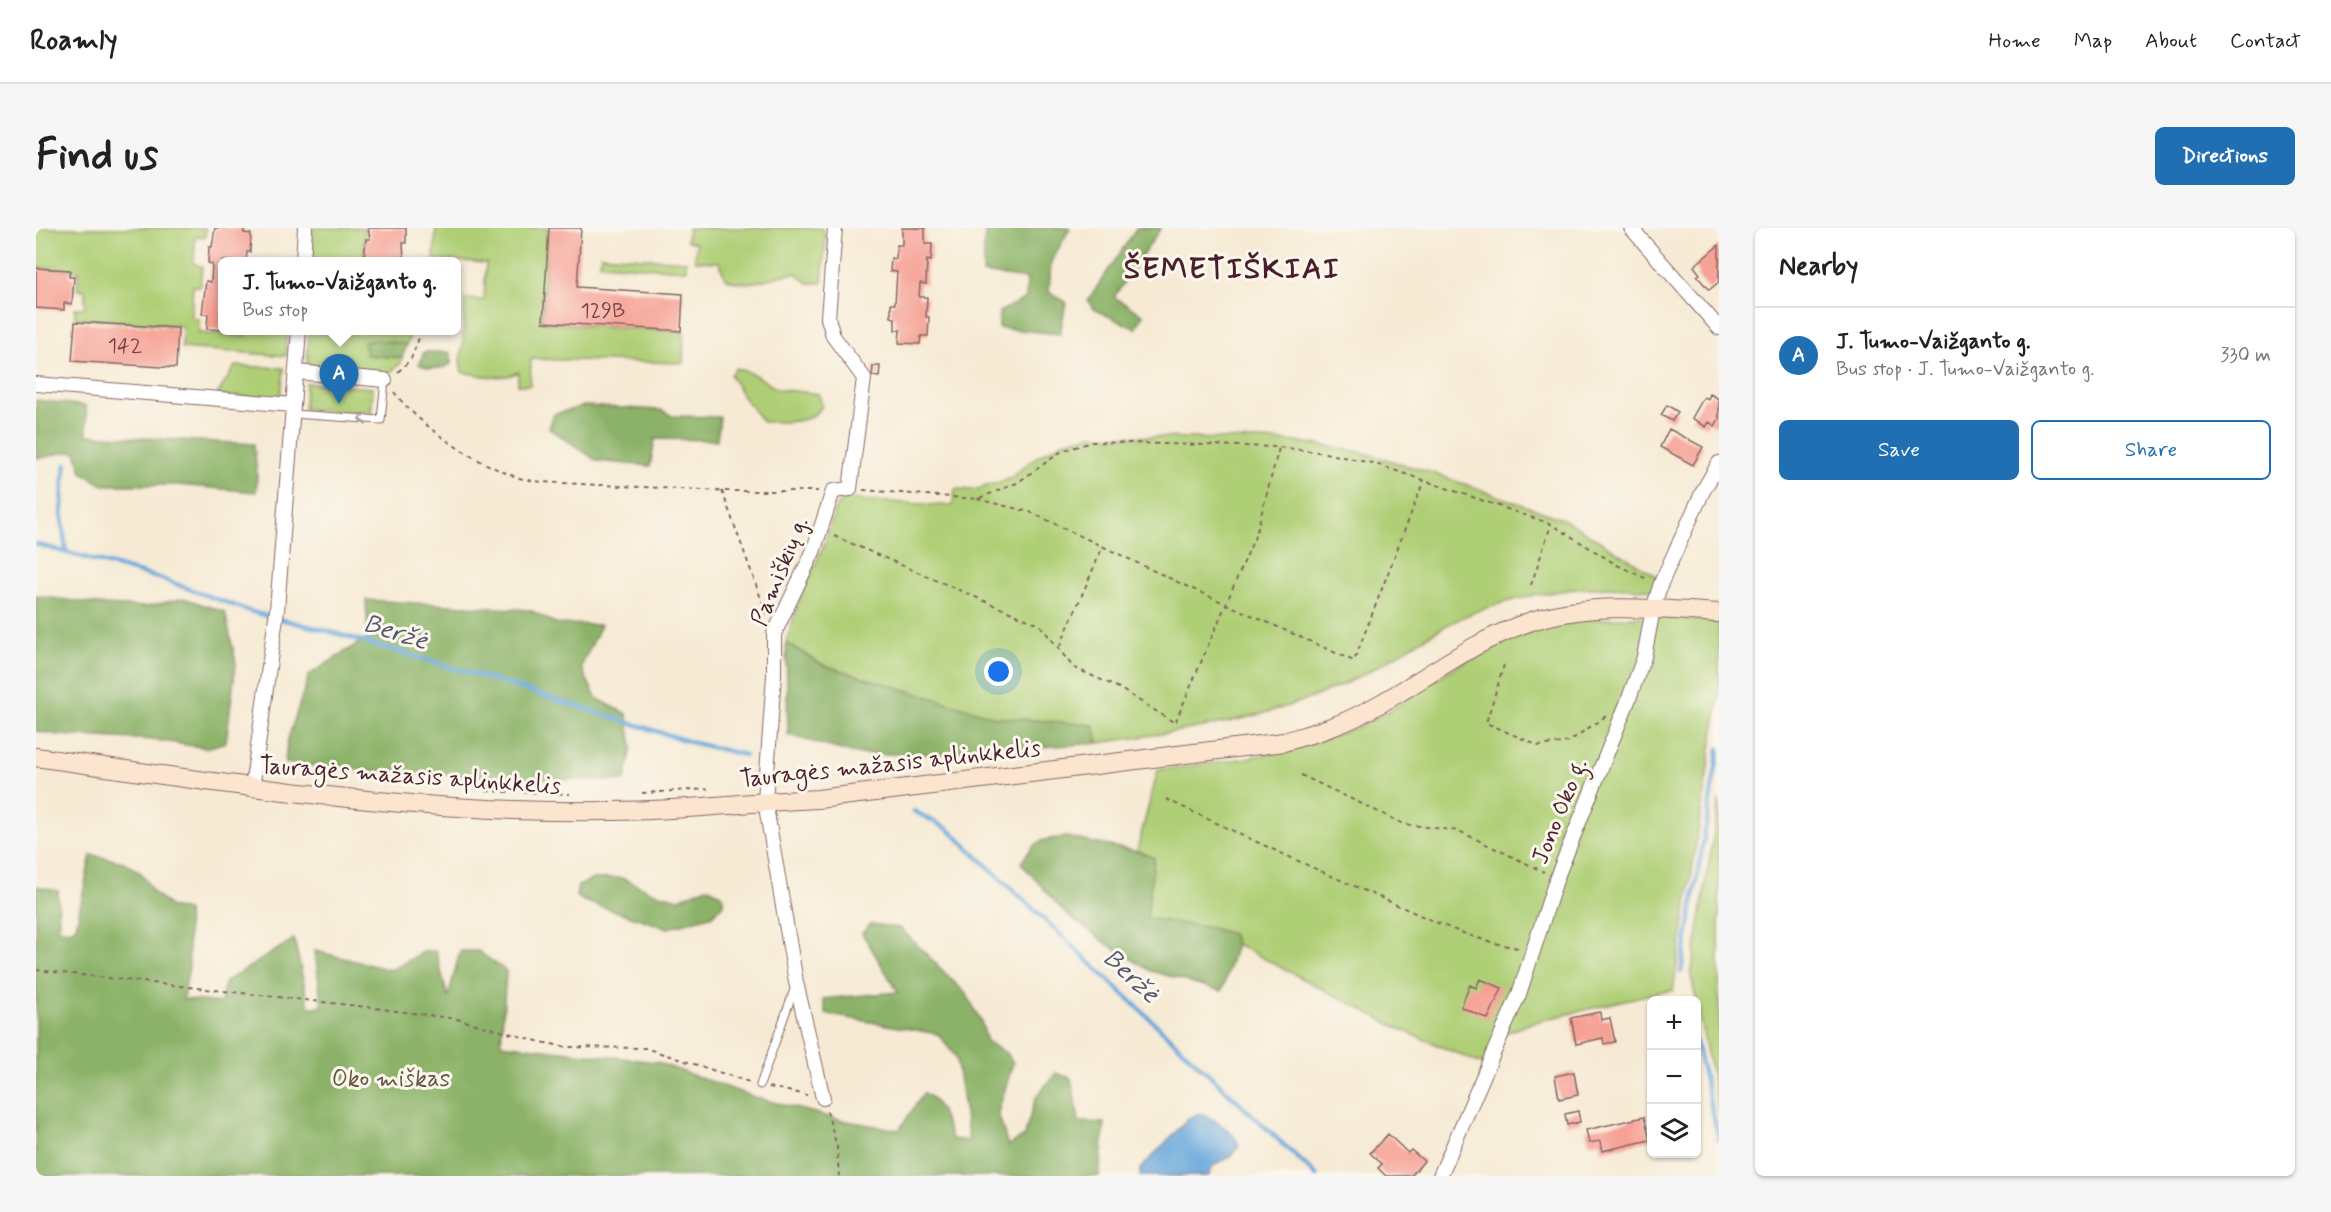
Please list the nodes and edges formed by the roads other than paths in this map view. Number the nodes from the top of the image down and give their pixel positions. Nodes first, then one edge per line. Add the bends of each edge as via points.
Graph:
1 (305, 228) edge
2 (836, 228) edge
3 (1631, 228) edge
4 (303, 257) edge
5 (1719, 328) edge
6 (299, 335) edge
7 (296, 372) junction
8 (385, 380) joint
9 (36, 384) edge
10 (293, 410) junction
11 (1719, 463) edge
12 (1653, 609) junction
13 (1719, 613) edge
14 (36, 757) edge
15 (252, 788) junction
16 (765, 801) junction
17 (796, 982) junction
18 (760, 1085) road end
19 (823, 1098) road end
20 (1440, 1176) edge

1 - 4 street
2 - 16 street, Pamiškių g. via 828,318 833,336 864,378 850,489 833,490 821,530 774,634
3 - 5 street
6 - 7 street
7 - 8 street
7 - 10 street
8 -> 10 lane via 381,420
9 - 10 street
10 - 15 street via 277,610
11 - 12 street, Jono Oko g. via 1661,583
12 - 13 main road, Tauragės mažasis aplinkkelis
12 - 16 main road, Tauragės mažasis aplinkkelis via 1574,611 1530,621 1493,635 1360,715 1284,742 818,799
12 - 20 street, Jono Oko g. via 1644,657 1557,877 1519,994
14 - 15 main road, Tauragės mažasis aplinkkelis
15 - 16 main road, Tauragės mažasis aplinkkelis via 516,810 674,808
16 - 17 street, Pamiškių g.
17 - 18 lane
17 - 19 street, Pamiškių g.

